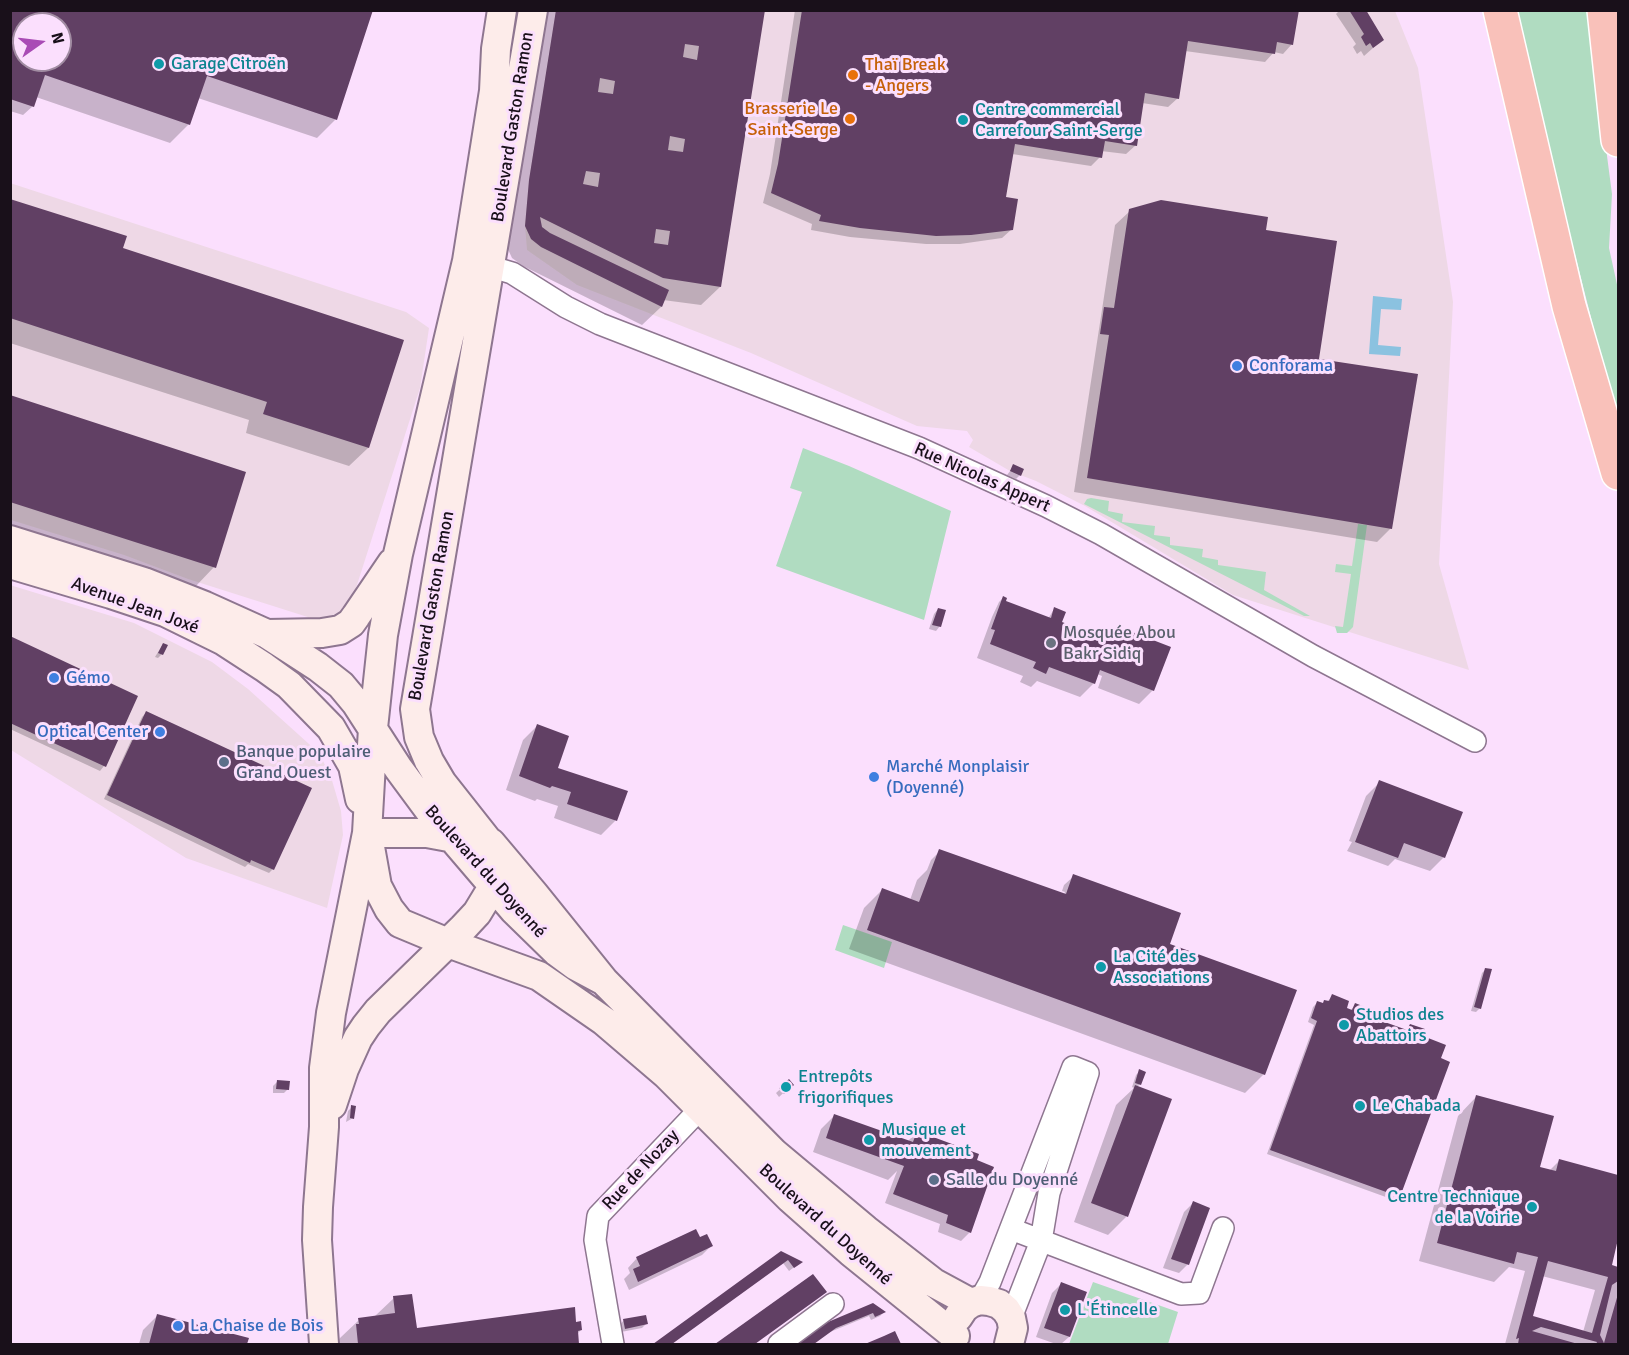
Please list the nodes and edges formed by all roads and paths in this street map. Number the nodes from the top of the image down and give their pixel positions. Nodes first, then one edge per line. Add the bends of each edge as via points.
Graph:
1 (502, 10) edge
2 (533, 10) edge
3 (1500, 10) edge
4 (1604, 10) edge
5 (1618, 140) edge
6 (479, 263) junction
7 (1618, 473) edge
8 (10, 540) edge
9 (398, 554) junction
10 (10, 564) edge
11 (267, 634) junction
12 (378, 736) junction
13 (1475, 741) dead end
14 (367, 833) junction
15 (454, 837) junction
16 (487, 840) junction
17 (494, 885) junction
18 (448, 943) junction
19 (604, 981) junction
20 (700, 1109) junction
21 (324, 1127) junction
22 (1040, 1150) junction
23 (774, 1153) junction
24 (1060, 1157) junction
25 (1223, 1228) dead end
26 (1011, 1229) junction
27 (1041, 1241) junction
28 (975, 1302) junction
29 (833, 1304) dead end
30 (1013, 1336) edge
31 (957, 1340) edge
32 (324, 1344) edge
33 (613, 1344) edge
34 (779, 1344) edge

1 - 6 main road, Boulevard Gaston Ramon
2 - 6 main road, Boulevard Gaston Ramon
3 - 7 highway via 1569,306
4 - 5 highway
6 - 9 main road, Boulevard Gaston Ramon
6 - 13 street, Rue Nicolas Appert via 512,273 600,324 919,448 1046,506 1313,656
6 - 16 main road, Boulevard Gaston Ramon via 415,709 419,737 429,761
8 - 11 main road, Avenue Jean Joxé via 144,582
9 - 11 main road via 351,623 340,630
9 - 12 main road, Boulevard Gaston Ramon via 383,635
10 - 14 main road, Avenue Jean Joxé via 165,612 224,641 289,686 332,728 348,755
11 - 12 main road, Avenue Jean Joxé via 341,685
12 - 14 main road, Boulevard Gaston Ramon
12 - 15 main road, Boulevard du Doyenné via 418,796
14 - 15 main road
14 - 18 main road, Boulevard du Doyenné via 377,886 393,916 406,926
14 - 21 main road, Boulevard Gaston Ramon via 331,1013 324,1068
15 - 17 main road, Boulevard du Doyenné
16 - 17 main road, Boulevard Gaston Ramon via 496,869
16 - 19 main road, Boulevard du Doyenné
17 - 18 main road, Boulevard Gaston Ramon via 477,913
17 - 19 main road, Boulevard du Doyenné via 557,952
18 - 20 main road, Boulevard du Doyenné via 539,976 566,993 660,1069
18 - 21 main road, Boulevard Gaston Ramon via 366,1026 344,1070
19 - 23 main road, Boulevard du Doyenné
20 - 23 main road, Boulevard du Doyenné via 710,1105 746,1138
20 - 31 main road, Boulevard du Doyenné via 790,1198
20 - 33 street, Rue de Nozay via 598,1216 595,1239
21 - 32 main road, Boulevard Gaston Ramon via 317,1240
22 - 24 street
22 - 24 street via 1073,1067 1088,1073
22 - 26 street
23 - 28 main road, Boulevard du Doyenné via 934,1283
24 - 27 street
25 - 27 street via 1199,1293 1181,1294
26 - 27 street
26 - 28 street via 990,1282
27 - 30 street
28 - 30 main road, Boulevard du Doyenné via 999,1304
28 - 31 main road, Boulevard du Doyenné via 964,1308 956,1320
29 - 34 street

